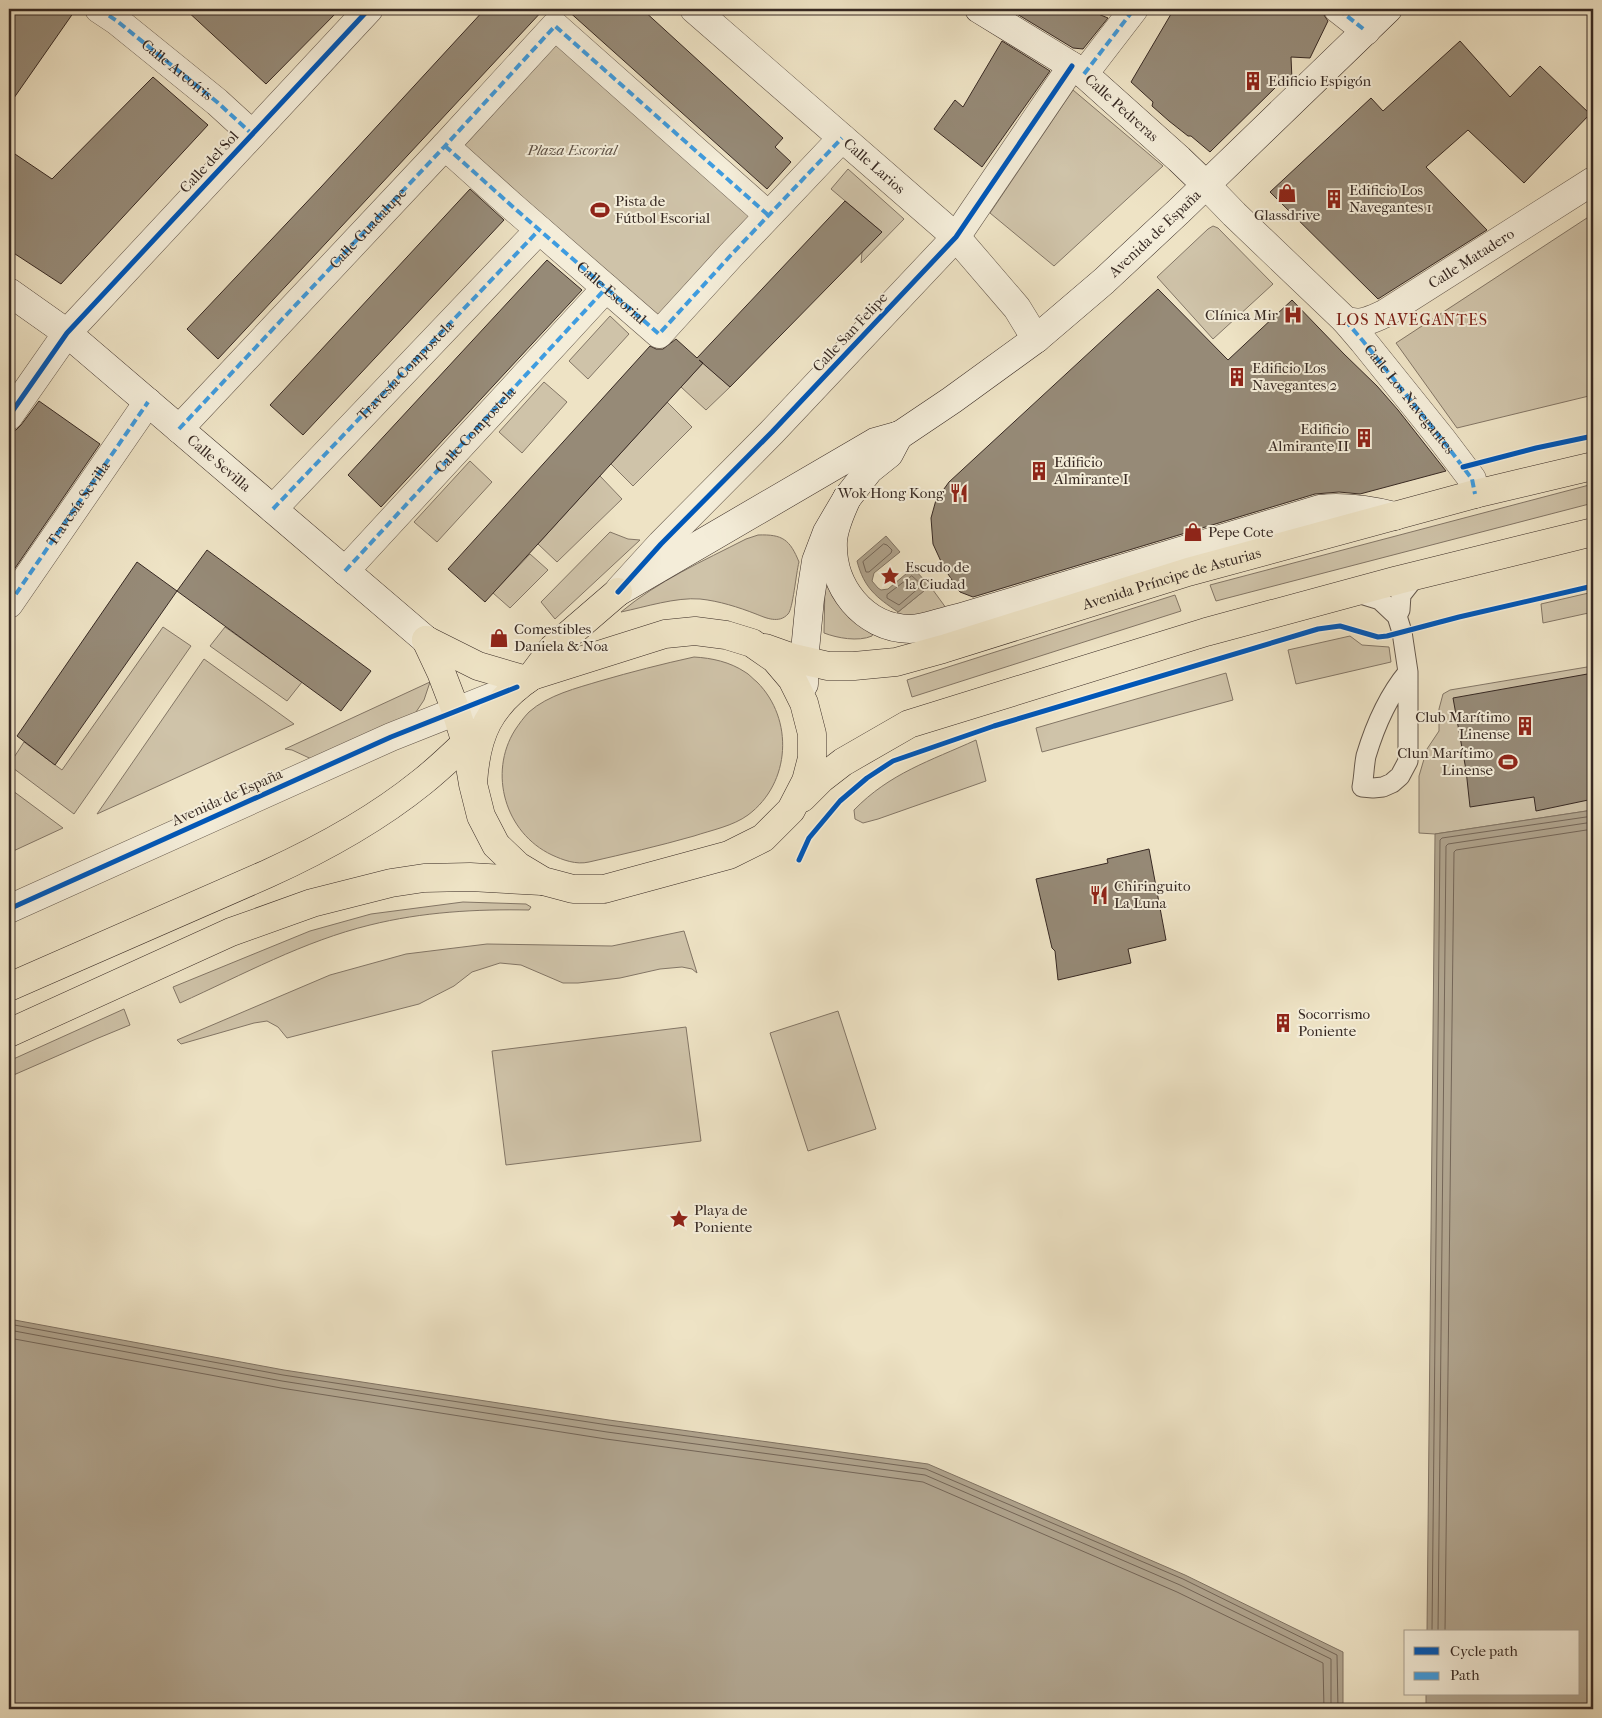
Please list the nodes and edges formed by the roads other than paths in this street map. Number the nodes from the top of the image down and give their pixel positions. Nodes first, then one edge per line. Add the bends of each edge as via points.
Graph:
1 (99, 9) edge
2 (369, 9) edge
3 (694, 9) edge
4 (979, 9) edge
5 (1134, 9) edge
6 (1338, 9) edge
7 (1388, 9) edge
8 (1366, 31) junction
9 (1078, 70) junction
10 (252, 134) junction
11 (842, 138) junction
12 (445, 146) junction
13 (1593, 181) edge
14 (1206, 185) junction
15 (768, 215) junction
16 (539, 230) junction
17 (956, 237) junction
18 (606, 288) junction
19 (9, 292) edge
20 (1345, 320) junction
21 (67, 333) junction
22 (1036, 339) junction
23 (148, 402) junction
24 (9, 416) edge
25 (179, 429) junction
26 (900, 435) junction
27 (1593, 466) edge
28 (1475, 494) junction
29 (847, 498) junction
30 (273, 509) junction
31 (1396, 516) junction
32 (1593, 532) edge
33 (345, 571) junction
34 (1424, 574) junction
35 (618, 592) junction
36 (1354, 592) junction
37 (9, 604) edge
38 (1397, 616) junction
39 (426, 640) junction
40 (752, 643) junction
41 (804, 661) junction
42 (1408, 672) junction
43 (525, 681) junction
44 (804, 703) junction
45 (456, 711) junction
46 (486, 723) junction
47 (466, 743) junction
48 (473, 784) junction
49 (791, 810) junction
50 (543, 881) junction
51 (9, 909) edge
52 (9, 987) edge
53 (9, 1033) edge

1 - 10 street, Calle Arcoíris via 217,102
2 - 10 street, Calle del Sol
3 - 11 street, Calle Larios
4 - 9 street, Calle Pedreras
5 - 9 street, Calle San Felipe
6 - 8 street
7 - 8 street, Avenida de España
8 - 14 street, Avenida de España
9 - 14 street, Calle Pedreras
9 - 17 street, Calle San Felipe
10 - 21 street, Calle del Sol
11 - 15 street, Calle Escorial
11 - 17 street, Calle Larios
12 - 15 street, Calle Guadalupe via 555,26
12 - 16 street, Calle Escorial
12 - 25 street, Calle Guadalupe
13 - 20 street, Calle Matadero via 1384,314 1358,324
14 - 20 street, Calle Los Navegantes
14 - 22 street, Avenida de España via 1104,281
15 - 18 street, Calle Escorial via 659,334
16 - 18 street, Calle Escorial
16 - 30 street, Travesía Compostela
17 - 22 street, Calle Larios via 1017,308
17 - 35 street, Calle San Felipe
18 - 33 street, Calle Compostela
19 - 21 street, Calle Sevilla
20 - 28 street, Calle Los Navegantes via 1472,479
21 - 23 street, Calle Sevilla
21 - 24 street, Calle del Sol
22 - 26 street, Avenida de España
23 - 25 street, Calle Sevilla
23 - 37 street, Travesía Sevilla
25 - 30 street, Calle Sevilla
26 - 29 street via 888,454
26 - 35 street via 875,442
27 - 28 highway, Avenida Príncipe de Asturias
28 - 31 highway, Avenida Príncipe de Asturias
29 - 31 street via 833,541 838,577 844,590 857,607 875,620 910,629 962,617 1320,509 1367,509
29 - 41 street via 827,532 816,561
30 - 33 street, Calle Sevilla
31 - 41 highway, Avenida Príncipe de Asturias via 1188,572 896,662 828,666
32 - 34 highway
33 - 39 street, Calle Sevilla
34 - 36 highway
34 - 38 lane via 1404,589
35 - 43 highway via 552,648
36 - 38 lane via 1380,600
36 - 49 highway via 1206,632 909,724 821,778
38 - 42 lane
39 - 43 highway via 478,666
39 - 45 highway
40 - 41 highway, Avenida Príncipe de Asturias
40 - 43 highway, Avenida Príncipe de Asturias via 695,631 665,634
40 - 44 highway via 775,659 792,679
41 - 44 street
42 - 42 lane via 1378,723 1366,758 1362,788 1392,783 1408,761
43 - 45 street, Avenida de España
43 - 46 highway via 503,698
44 - 49 highway via 812,734 812,758 806,781
45 - 47 highway
45 - 51 street, Avenida de España via 391,737
46 - 47 highway
46 - 48 highway via 476,755
47 - 48 highway
47 - 52 highway via 422,782 378,814 300,859
48 - 50 highway via 480,816 496,845 518,866
49 - 50 highway via 763,838 729,855 604,889 573,889
50 - 53 highway via 424,878 312,903 231,932

